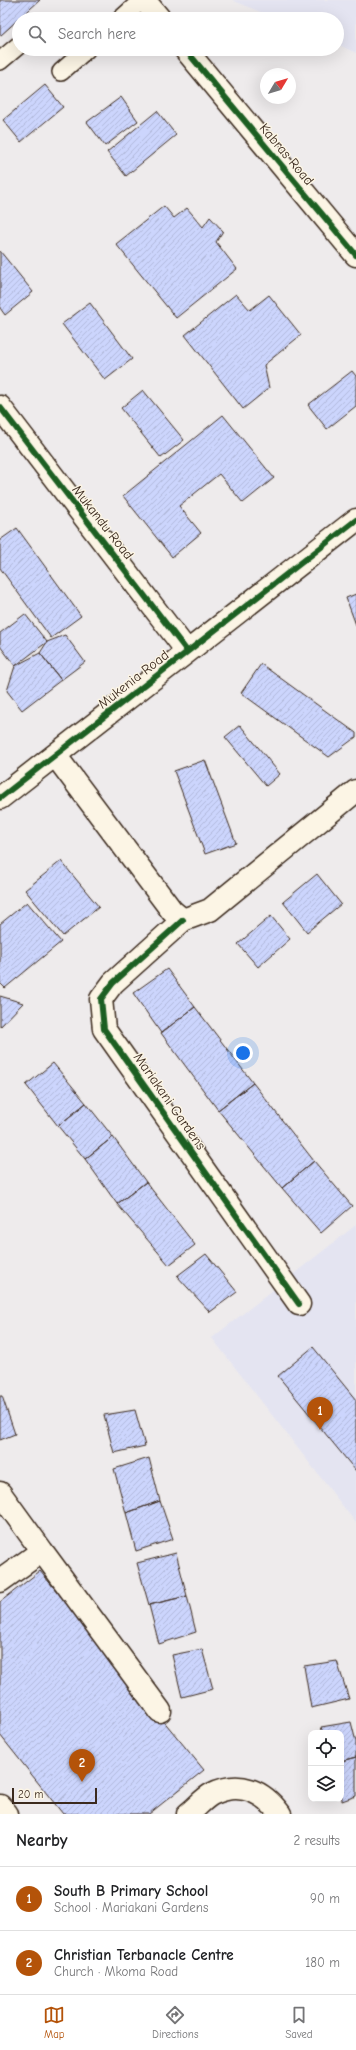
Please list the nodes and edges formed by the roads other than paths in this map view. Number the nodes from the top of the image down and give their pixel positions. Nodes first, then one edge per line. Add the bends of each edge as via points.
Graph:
1 (143, 0) edge
2 (128, 12) edge
3 (154, 12) edge
4 (12, 51) edge
5 (79, 56) edge
6 (191, 56) edge
7 (0, 60) edge
8 (60, 72) dead end
9 (356, 255) edge
10 (0, 407) edge
11 (356, 520) edge
12 (188, 651) junction
13 (55, 755) junction
14 (356, 791) edge
15 (0, 798) edge
16 (182, 920) junction
17 (299, 1304) dead end
18 (0, 1493) edge
19 (42, 1551) junction
20 (0, 1581) edge
21 (160, 1711) dead end
22 (0, 1806) edge
23 (7, 1814) edge
24 (188, 1814) edge
25 (280, 1814) edge

1 - 2 lane
1 - 3 street
4 - 7 lane
5 - 8 lane
6 - 9 street, Kabras Road
10 - 12 street, Mukandu Road
11 - 12 street, Mukenia Road
12 - 13 street, Mukenia Road
13 - 15 street, Mukenia Road
13 - 16 street via 172,911
14 - 16 street via 210,910
16 - 17 street, Mariakani Gardens via 113,982 101,999 104,1029
18 - 19 street
19 - 20 street
19 - 21 street
22 - 23 street
24 - 25 street via 212,1794 230,1788 252,1789 271,1802

